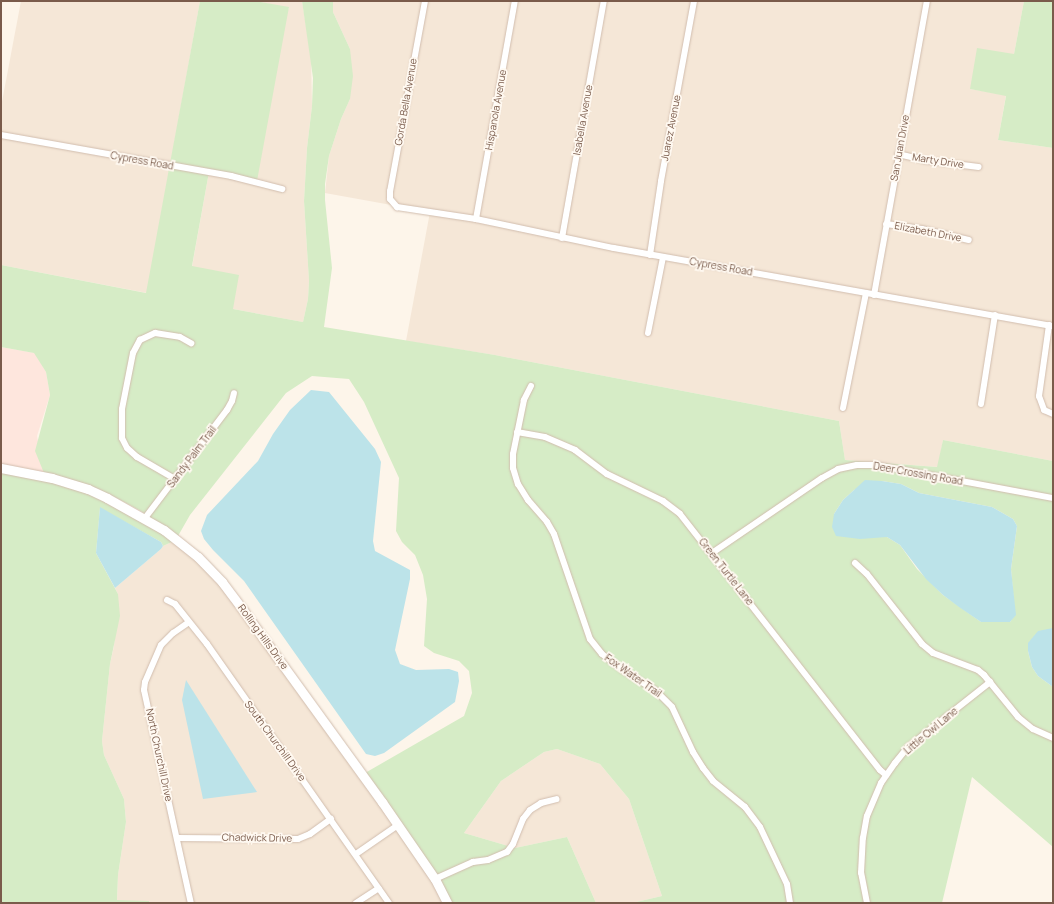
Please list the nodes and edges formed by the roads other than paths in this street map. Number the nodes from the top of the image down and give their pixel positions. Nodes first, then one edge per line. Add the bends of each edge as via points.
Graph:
1 (425, 1) edge
2 (515, 1) edge
3 (604, 1) edge
4 (694, 1) edge
5 (927, 1) edge
6 (1, 135) edge
7 (898, 154) junction
8 (978, 167) dead end
9 (282, 189) dead end
10 (392, 202) joint
11 (476, 219) junction
12 (886, 224) junction
13 (562, 238) junction
14 (970, 240) dead end
15 (650, 255) junction
16 (663, 257) junction
17 (866, 293) junction
18 (874, 295) junction
19 (995, 315) junction
20 (1051, 326) edge
21 (648, 333) dead end
22 (191, 343) dead end
23 (531, 386) dead end
24 (234, 393) dead end
25 (981, 404) dead end
26 (842, 408) dead end
27 (1053, 414) edge
28 (517, 432) junction
29 (1, 468) edge
30 (175, 479) junction
31 (1053, 498) edge
32 (145, 518) junction
33 (712, 553) junction
34 (855, 563) dead end
35 (166, 600) dead end
36 (189, 622) junction
37 (990, 682) junction
38 (1053, 738) edge
39 (886, 775) junction
40 (557, 799) dead end
41 (331, 819) junction
42 (398, 825) junction
43 (177, 838) junction
44 (356, 854) junction
45 (435, 879) junction
46 (379, 888) junction
47 (191, 903) edge
48 (356, 903) edge
49 (389, 903) edge
50 (447, 903) edge
51 (790, 903) edge
52 (867, 903) edge

1 - 10 street, Gorda Bella Avenue via 390,191
2 - 11 street, Hispanola Avenue
3 - 13 street, Isabella Avenue
4 - 15 street, Juarez Avenue
5 - 7 street, San Juan Drive
6 - 9 street, Cypress Road via 231,176
7 - 8 street, Marty Drive
7 - 12 street, San Juan Drive
10 - 11 street, Cypress Road via 401,208
11 - 13 street, Cypress Road
12 - 14 street, Elizabeth Drive
12 - 18 street, San Juan Drive
13 - 15 street, Cypress Road
15 - 16 street, Cypress Road
16 - 17 street, Cypress Road
16 - 21 street
17 - 18 street, Cypress Road
17 - 26 street
18 - 19 street, Cypress Road
19 - 20 street, Cypress Road
19 - 25 street
20 - 27 street via 1039,396 1044,410
22 - 30 street via 180,337 155,332 140,340 133,353 122,410 122,438 127,448 137,457
23 - 28 street, Fox Water Trail via 524,400
24 - 30 street, Sandy Palm Trail via 227,410
28 - 33 street, Green Turtle Lane via 558,442 575,450 617,479 664,501 680,514
28 - 51 street, Fox Water Trail via 513,468 518,484 554,534 590,639 602,654 655,690 672,707 703,768 713,781 745,807 760,827 787,884
29 - 32 street, Rolling Hills Drive via 52,478 88,489
30 - 32 street, Sandy Palm Trail
31 - 33 street, Deer Crossing Road via 876,465 857,465 838,469 822,478
32 - 42 street, Rolling Hills Drive via 182,544 222,582
33 - 39 street, Green Turtle Lane
34 - 37 street via 867,574 922,644 933,653 973,667
35 - 36 street, South Churchill Drive via 175,604
36 - 41 street, South Churchill Drive
36 - 43 street, North Churchill Drive via 172,633 162,645 145,682 144,690
37 - 38 street via 1018,717 1033,729
37 - 39 street, Little Owl Lane via 908,747
39 - 52 street, Little Owl Lane via 872,804 863,838 861,873
40 - 45 street via 541,803 530,810 507,852 488,860 473,862
41 - 43 street, Chadwick Drive via 298,839
41 - 44 street, South Churchill Drive
42 - 44 street
42 - 45 street, Rolling Hills Drive
43 - 47 street, North Churchill Drive
44 - 46 street, South Churchill Drive
45 - 50 street, Rolling Hills Drive
46 - 48 street
46 - 49 street

